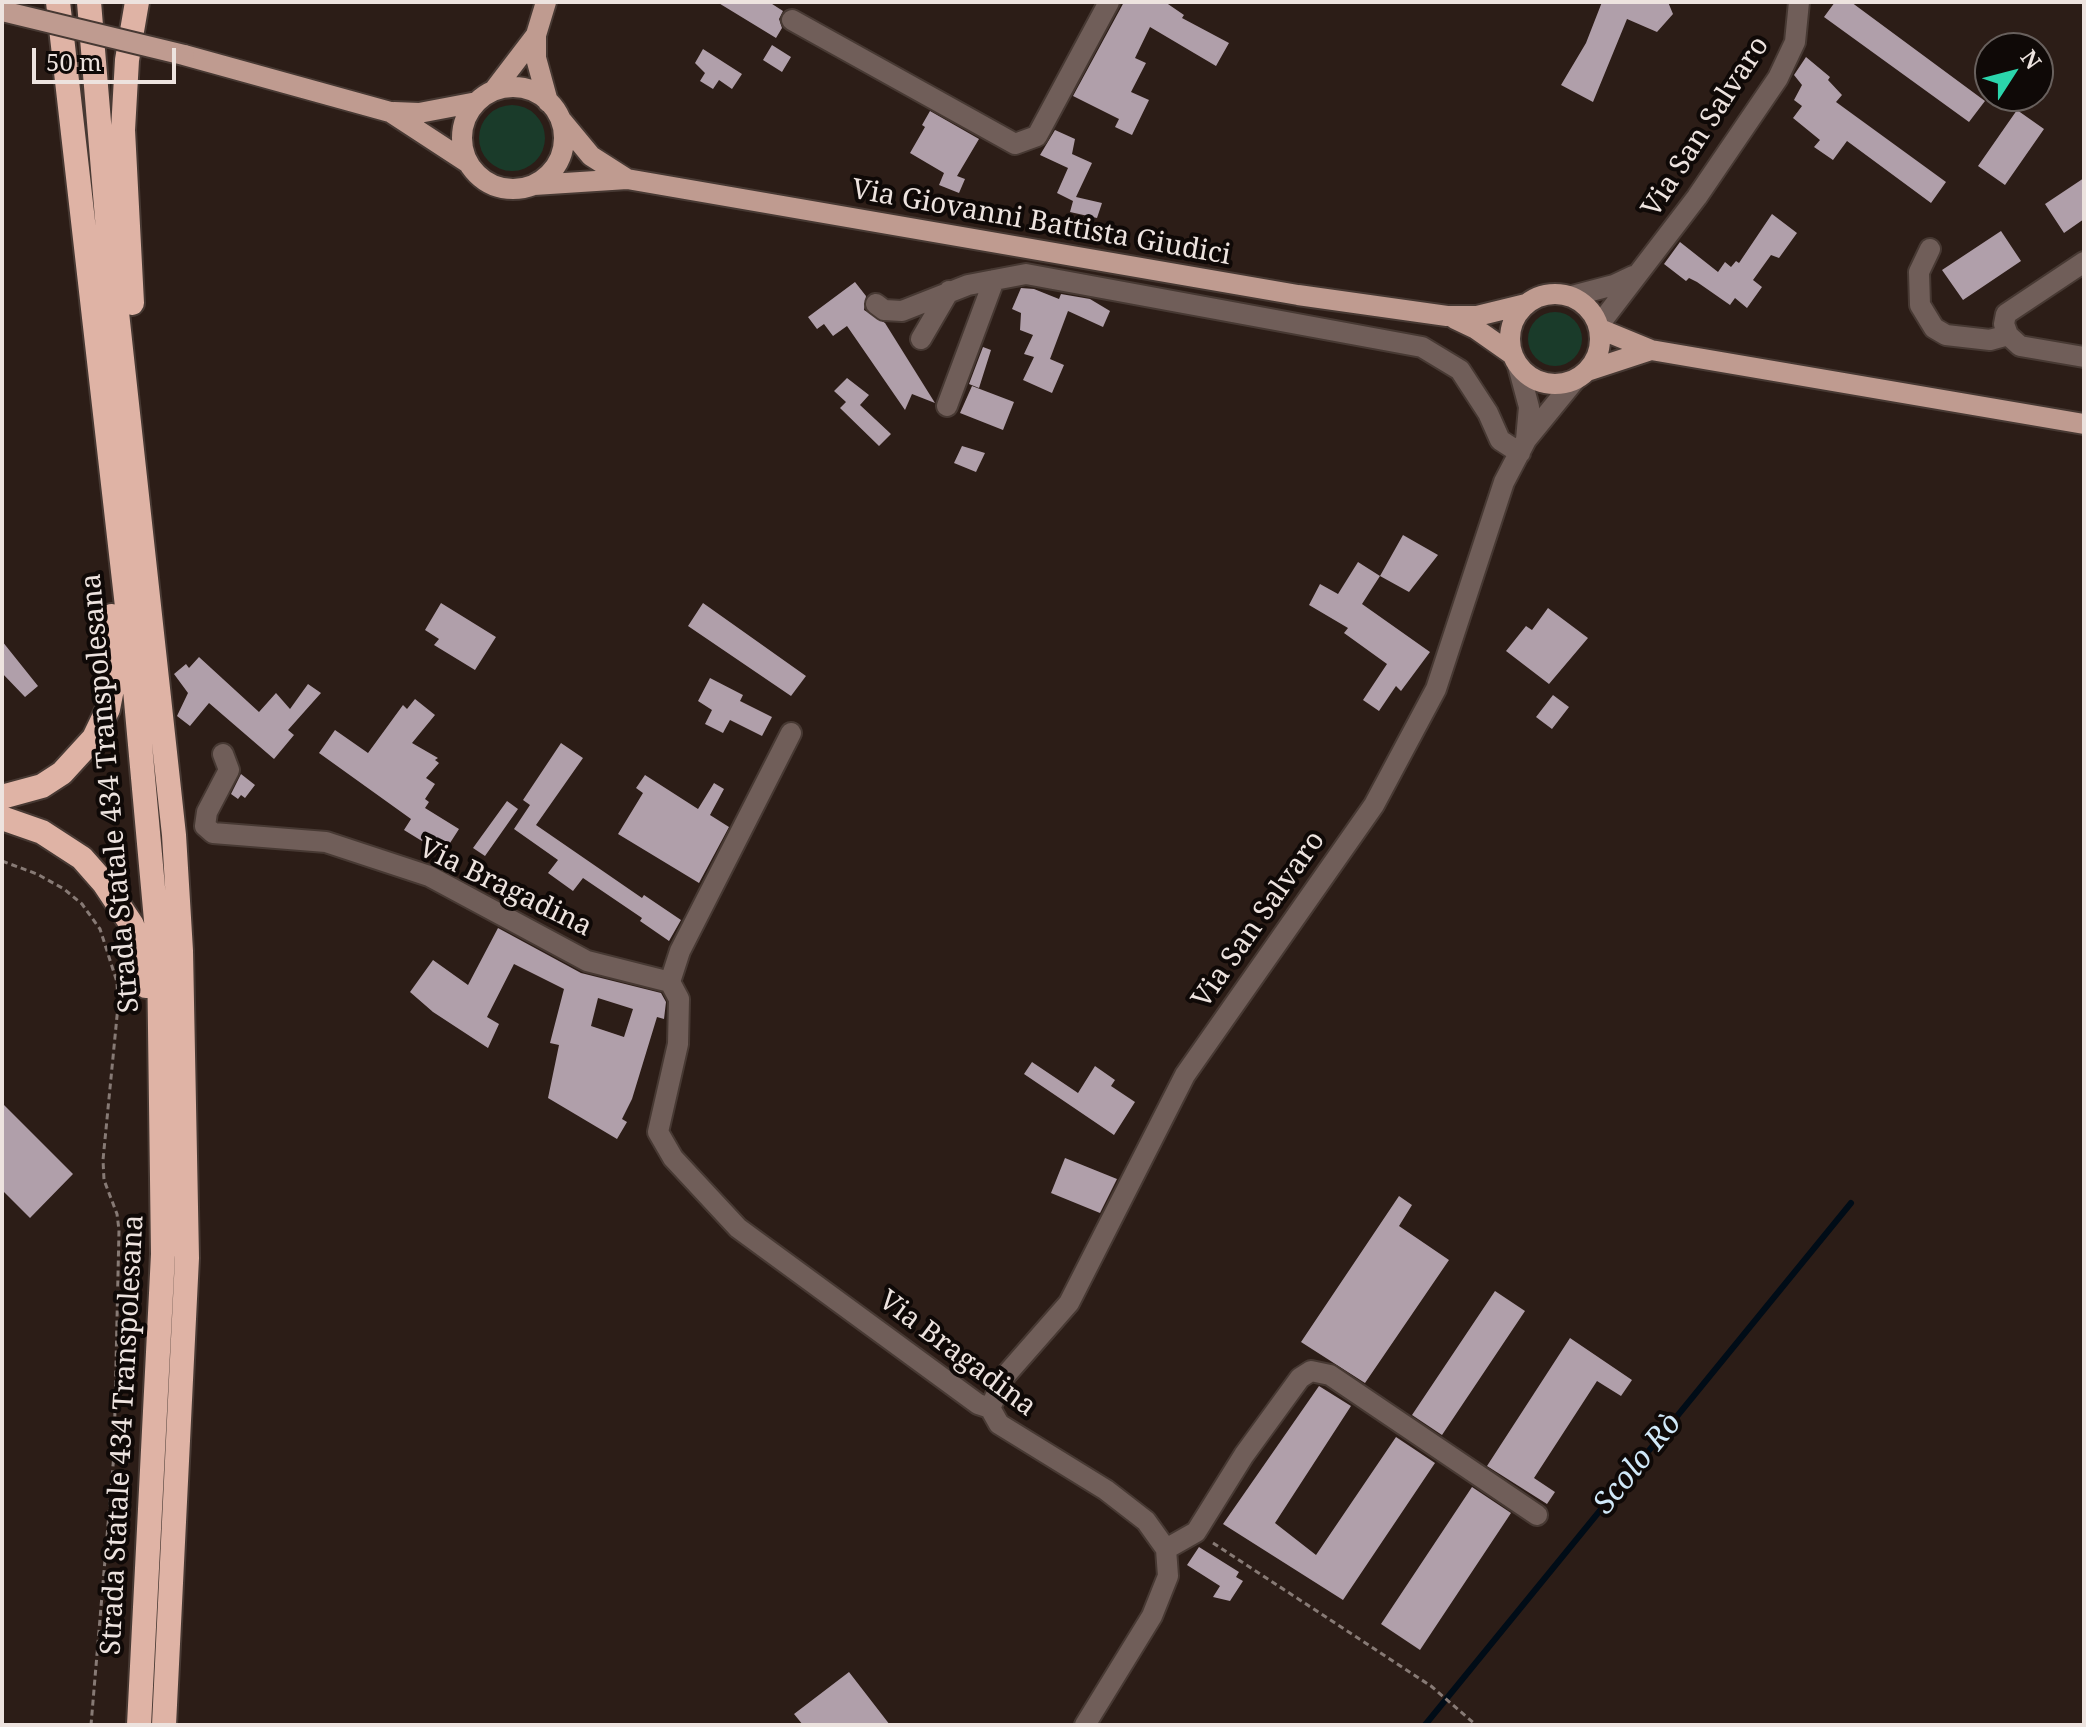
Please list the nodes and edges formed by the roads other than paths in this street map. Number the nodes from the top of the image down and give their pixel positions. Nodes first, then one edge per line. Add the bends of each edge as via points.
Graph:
1 (58, 2) edge
2 (89, 2) edge
3 (137, 2) edge
4 (546, 2) edge
5 (1109, 2) edge
6 (1799, 2) edge
7 (2, 11) edge
8 (792, 20) dead end
9 (536, 35) junction
10 (486, 96) junction
11 (553, 109) junction
12 (390, 112) junction
13 (468, 163) junction
14 (627, 179) junction
15 (534, 185) junction
16 (1930, 249) dead end
17 (2084, 262) edge
18 (1636, 274) junction
19 (994, 280) junction
20 (949, 291) junction
21 (1572, 296) junction
22 (876, 304) dead end
23 (1526, 304) junction
24 (1447, 316) junction
25 (1599, 327) junction
26 (2008, 335) junction
27 (921, 339) dead end
28 (1651, 350) junction
29 (2084, 357) edge
30 (1516, 361) junction
31 (99, 363) junction
32 (1581, 376) junction
33 (947, 406) dead end
34 (2084, 424) edge
35 (131, 429) junction
36 (1523, 447) junction
37 (791, 733) dead end
38 (223, 754) dead end
39 (2, 797) edge
40 (2, 818) edge
41 (670, 982) junction
42 (163, 1254) junction
43 (990, 1408) junction
44 (1537, 1515) dead end
45 (1166, 1549) junction
46 (139, 1725) edge
47 (164, 1725) edge
48 (1085, 1725) edge

1 - 31 highway, Strada Statale 434 Transpolesana
2 - 35 highway, Strada Statale 434 Transpolesana
3 - 35 highway via 123,130 134,333
4 - 9 main road
5 - 8 street via 1037,136 1015,144
6 - 18 street, Via San Salvaro via 1795,42 1778,78 1697,197
7 - 12 main road, bridge
9 - 10 main road
9 - 11 main road via 536,58
10 - 11 main road via 523,88
10 - 12 main road via 419,113
10 - 13 main road via 462,131
11 - 14 main road, Via Giovanni Battista Giudici via 591,156
11 - 15 main road via 563,147 548,175
12 - 13 main road
13 - 15 main road via 497,187
14 - 15 main road, Via Giovanni Battista Giudici
14 - 24 main road, Via Giovanni Battista Giudici
16 - 26 street via 1919,272 1920,305 1934,328 1976,339
17 - 26 street via 2006,314
18 - 21 street, Via San Salvaro
18 - 25 street, Via San Salvaro
19 - 20 street
19 - 33 street
19 - 36 street via 1026,274 1422,347 1460,370 1500,440
20 - 22 street via 902,311
20 - 27 street
21 - 23 main road, Via Giovanni Battista Giudici via 1548,294
21 - 25 main road, Via Giovanni Battista Giudici via 1591,311
23 - 24 main road, Via Giovanni Battista Giudici via 1477,316
23 - 30 main road via 1511,327
24 - 30 main road, Via Giovanni Battista Giudici via 1476,329
25 - 28 main road, Via Giovanni Battista Giudici
25 - 32 main road via 1596,359
26 - 29 street via 2020,346
28 - 32 main road, Via Giovanni Battista Giudici
28 - 34 main road, Via Giovanni Battista Giudici
30 - 32 main road, Via Giovanni Battista Giudici via 1547,384
30 - 36 street, Via San Salvaro via 1529,407
31 - 39 highway via 94,451 115,674 108,709 94,738 62,773 42,786
31 - 42 highway, Strada Statale 434 Transpolesana via 154,874
32 - 36 street, Via San Salvaro
35 - 47 highway, Strada Statale 434 Transpolesana via 174,835 186,1099 187,1258
36 - 43 street, Via San Salvaro via 1504,482 1436,689 1374,805 1185,1075 1069,1303 1005,1376
37 - 41 street via 680,951
38 - 41 street, Via Bragadina via 229,770 205,826 213,833 326,842 429,876 587,961
40 - 42 highway via 42,832 82,858 137,938 146,990 148,1179
41 - 43 street, Via Bragadina via 679,999 678,1044 658,1132 673,1158 738,1228
42 - 46 highway, Strada Statale 434 Transpolesana
43 - 45 street, Via Bragadina via 999,1424 1146,1521
44 - 45 street via 1330,1375 1311,1371 1300,1378 1254,1442 1196,1532
45 - 48 street via 1168,1576 1152,1616

